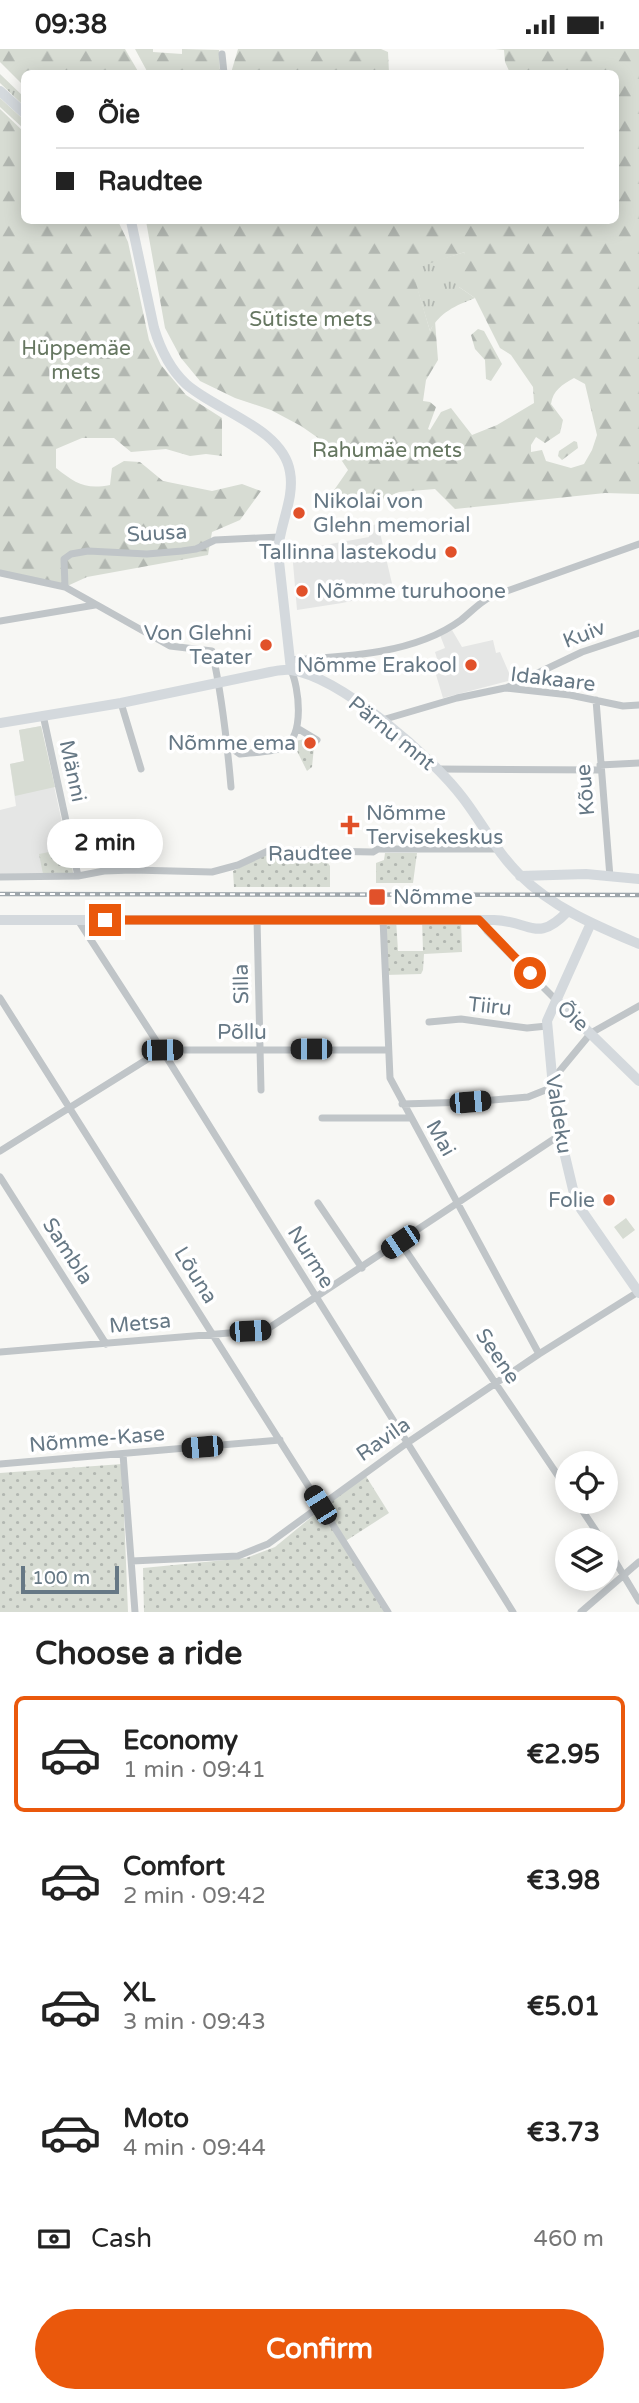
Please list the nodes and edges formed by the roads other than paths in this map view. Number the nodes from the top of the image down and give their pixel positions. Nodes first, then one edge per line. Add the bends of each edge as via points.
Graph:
1 (222, 54) dead end
2 (224, 70) edge
3 (0, 90) edge
4 (21, 110) edge
5 (132, 224) edge
6 (279, 534) junction
7 (639, 544) edge
8 (0, 573) edge
9 (65, 587) junction
10 (96, 605) junction
11 (0, 621) edge
12 (639, 633) edge
13 (290, 665) junction
14 (219, 684) junction
15 (505, 688) junction
16 (596, 701) junction
17 (121, 702) junction
18 (639, 705) edge
19 (43, 715) junction
20 (382, 720) junction
21 (0, 723) edge
22 (297, 728) junction
23 (317, 740) dead end
24 (227, 745) junction
25 (639, 763) edge
26 (600, 767) junction
27 (141, 769) dead end
28 (437, 769) junction
29 (231, 787) dead end
30 (498, 849) junction
31 (78, 876) junction
32 (520, 876) junction
33 (0, 877) edge
34 (610, 877) junction
35 (639, 879) edge
36 (568, 911) junction
37 (257, 919) junction
38 (383, 919) junction
39 (0, 920) edge
40 (78, 920) junction
41 (479, 920) junction
42 (591, 923) junction
43 (639, 944) edge
44 (0, 998) edge
45 (556, 1000) junction
46 (639, 1006) edge
47 (429, 1022) dead end
48 (547, 1026) junction
49 (591, 1033) junction
50 (260, 1049) junction
51 (162, 1050) junction
52 (387, 1050) junction
53 (639, 1081) edge
54 (553, 1083) junction
55 (261, 1090) dead end
56 (402, 1104) junction
57 (71, 1109) junction
58 (322, 1118) dead end
59 (410, 1118) junction
60 (560, 1135) junction
61 (0, 1151) edge
62 (0, 1177) edge
63 (318, 1203) dead end
64 (458, 1203) junction
65 (400, 1242) junction
66 (362, 1268) junction
67 (638, 1292) edge
68 (315, 1297) junction
69 (212, 1335) junction
70 (0, 1343) edge
71 (106, 1344) junction
72 (3, 1351) edge
73 (538, 1354) junction
74 (496, 1384) junction
75 (280, 1440) junction
76 (407, 1443) junction
77 (123, 1454) junction
78 (0, 1464) edge
79 (555, 1471) edge
80 (320, 1505) junction
81 (132, 1561) junction
82 (639, 1562) edge
83 (618, 1564) edge
84 (625, 1574) junction
85 (639, 1601) edge
86 (385, 1610) edge
87 (135, 1612) edge
88 (513, 1612) edge
89 (581, 1612) edge

1 - 2 street
3 - 4 main road
5 - 6 main road via 154,328 173,368 194,390 274,442 285,457 291,482
6 - 9 street, Suusa via 215,540 182,551 71,554 64,559
6 - 13 main road
7 - 13 street via 490,597 462,620 403,646
8 - 9 street
9 - 10 street
10 - 11 street
10 - 14 street via 170,646 212,651
12 - 15 street, Kuiv via 582,652
13 - 14 main road
13 - 20 main road, Pärnu mnt
13 - 22 street via 297,684
14 - 17 main road
14 - 24 street
15 - 16 street, Idakaare
15 - 20 street, Idakaare
16 - 18 street, Idakaare
16 - 26 street, Kõue
17 - 19 main road
17 - 27 street
19 - 21 main road
19 - 31 street, Männi
20 - 28 main road, Pärnu mnt
22 - 23 street
22 - 24 street via 281,749 240,754
24 - 29 street
25 - 26 street
26 - 28 street
26 - 34 street, Kõue
28 - 30 main road, Pärnu mnt
30 - 31 street, Raudtee via 270,850 212,872 132,870
30 - 32 main road, Pärnu mnt
31 - 33 street, Raudtee
32 - 34 main road
32 - 36 main road, Pärnu mnt
34 - 35 main road
36 - 41 main road via 543,930 515,921
36 - 42 main road, Pärnu mnt
37 - 38 main road
37 - 40 main road
37 - 50 street, Silla
38 - 41 main road
38 - 52 street, Mai
39 - 40 main road
40 - 51 street, Nurme
41 - 45 street, Õie
42 - 43 main road, Pärnu mnt
42 - 45 main road, Valdeku
44 - 57 street, Lõuna
45 - 48 main road, Valdeku
45 - 49 main road, Õie
46 - 49 street
47 - 48 street, Tiiru via 461,1019
48 - 54 main road, Valdeku
49 - 53 main road, Õie
49 - 54 street
50 - 51 street, Põllu
50 - 52 street, Põllu
50 - 55 street, Silla
51 - 57 street
51 - 68 street, Nurme
52 - 56 street, Mai via 390,1078
54 - 56 street via 528,1097
54 - 60 main road, Valdeku
56 - 59 street, Mai
57 - 61 street
57 - 69 street, Lõuna
58 - 59 street
59 - 64 street, Mai
60 - 64 street, Metsa
60 - 67 main road, Valdeku via 576,1202
62 - 71 street, Sambla
63 - 66 street
64 - 65 street, Metsa
64 - 73 street, Mai
65 - 66 street, Metsa
65 - 74 street, Seene
66 - 68 street, Metsa
67 - 73 street, Ravila
68 - 69 street, Metsa via 267,1331
68 - 76 street, Nurme
69 - 71 street, Metsa
69 - 75 street, Lõuna
70 - 72 street
71 - 72 street, Metsa
73 - 74 street, Ravila
74 - 76 street, Ravila
74 - 79 street, Seene
75 - 77 street, Nõmme-Kase
75 - 80 street, Lõuna
76 - 80 street, Ravila
76 - 88 street, Nurme
77 - 78 street, Nõmme-Kase
77 - 81 street
80 - 81 street, Ravila via 268,1544 238,1556
80 - 86 street, Lõuna
81 - 87 street
82 - 84 street
83 - 84 street
84 - 85 street
84 - 89 street

